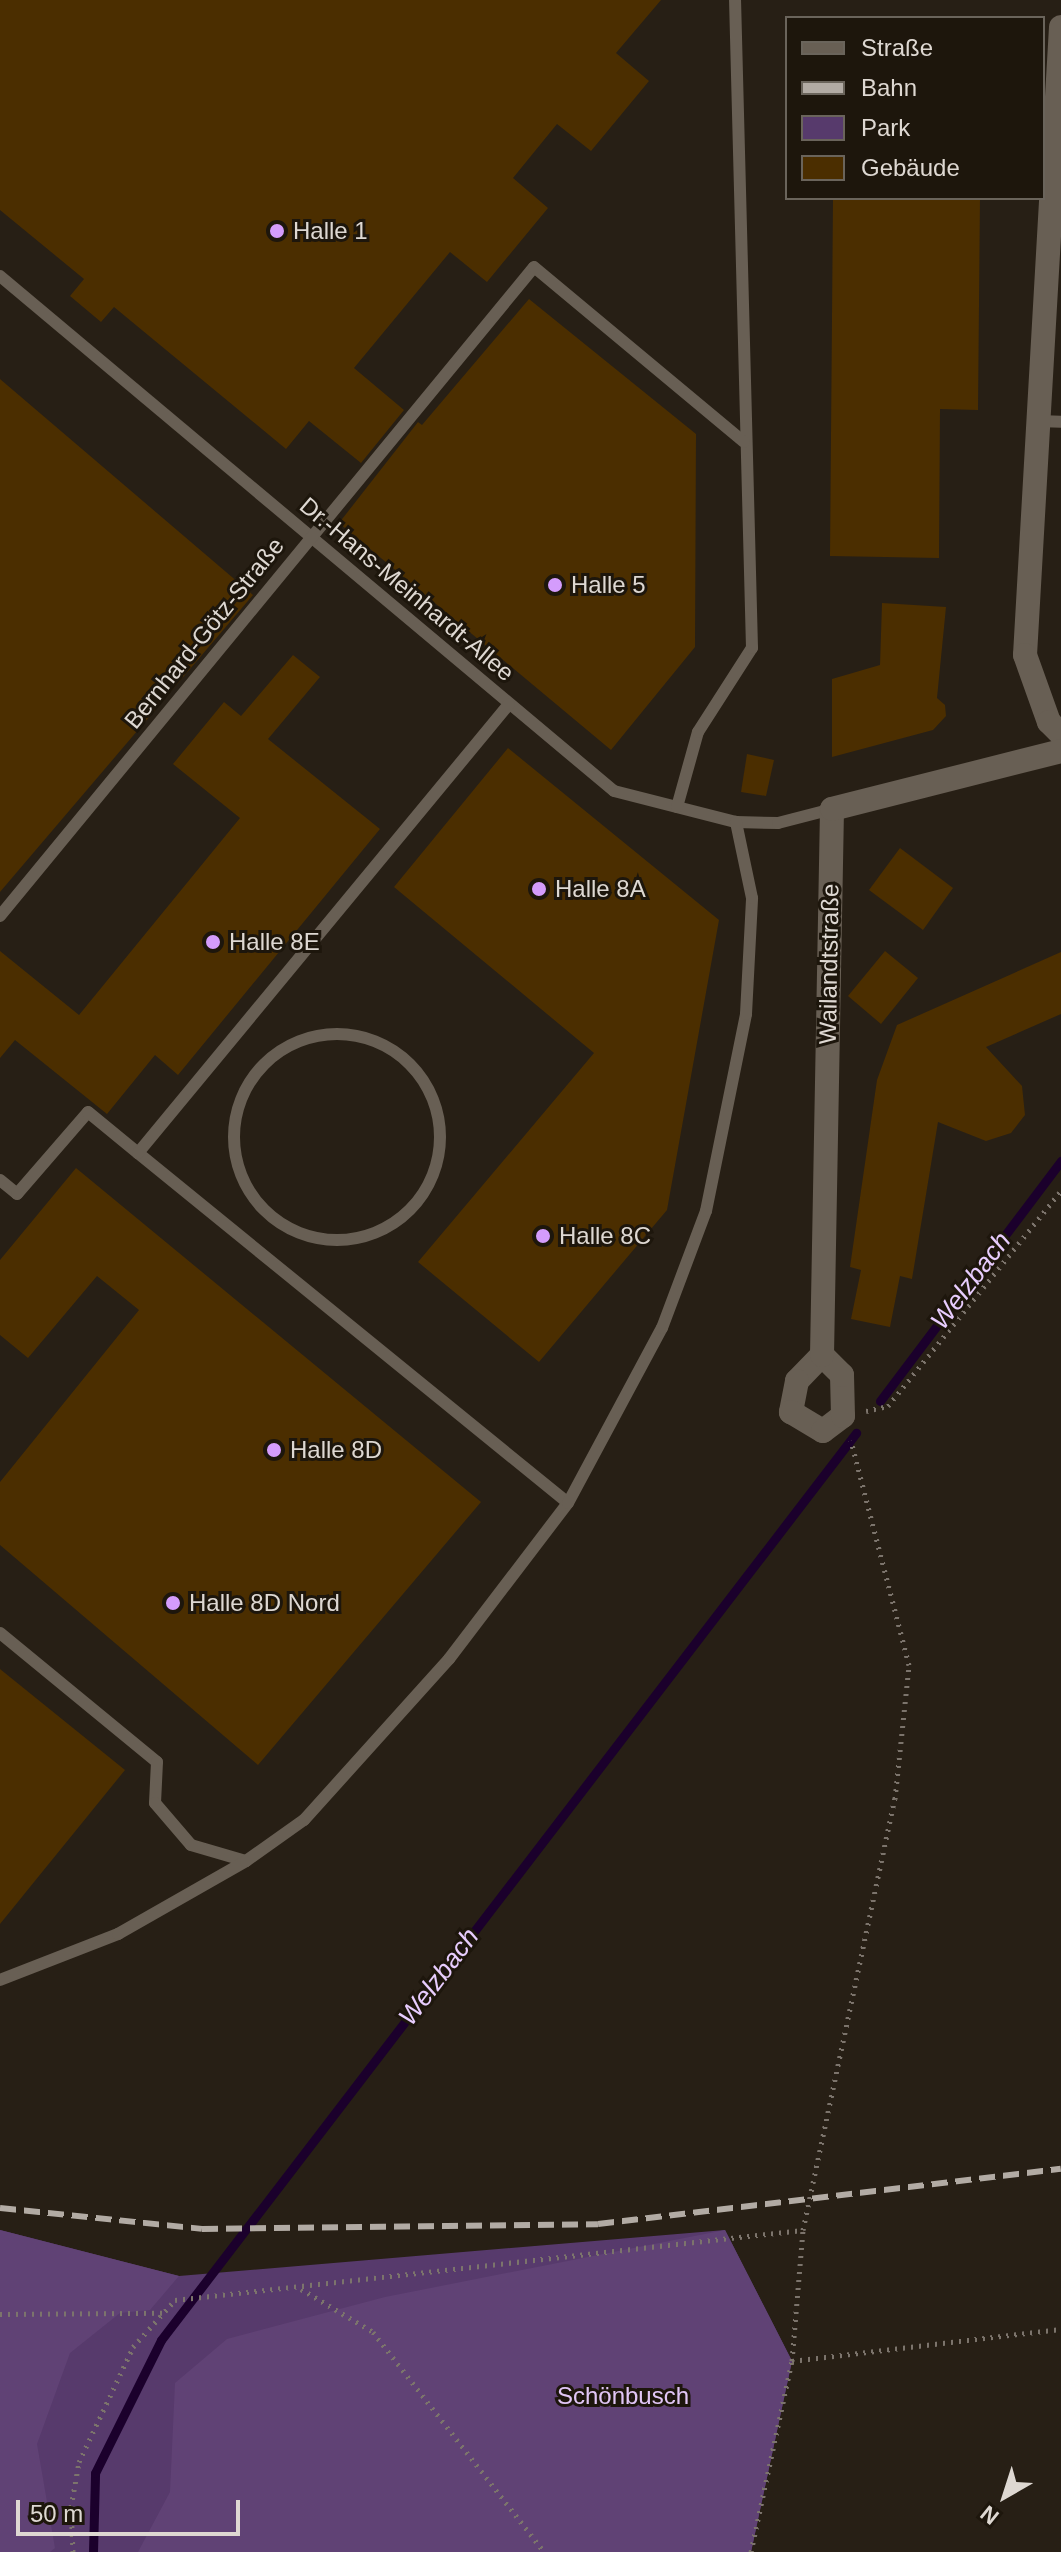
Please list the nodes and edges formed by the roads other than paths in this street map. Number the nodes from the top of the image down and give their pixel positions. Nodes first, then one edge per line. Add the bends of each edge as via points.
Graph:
1 (735, 0) edge
2 (1061, 27) edge
3 (1054, 259) edge
4 (0, 276) edge
5 (1050, 421) edge
6 (744, 442) junction
7 (311, 537) junction
8 (509, 704) junction
9 (1061, 734) edge
10 (1061, 751) edge
11 (677, 807) junction
12 (832, 809) junction
13 (736, 822) junction
14 (0, 916) edge
15 (138, 1153) junction
16 (0, 1180) edge
17 (272, 1221) joint
18 (822, 1355) junction
19 (568, 1503) junction
20 (0, 1633) edge
21 (246, 1861) junction
22 (0, 1980) edge

1 - 6 lane
2 - 3 street
3 - 5 street
4 - 7 lane, Dr.-Hans-Meinhardt-Allee
5 - 9 street via 1025,655 1049,722
6 - 7 lane, Bernhard-Götz-Straße via 534,267
6 - 11 lane via 752,648 698,732
7 - 8 lane, Dr.-Hans-Meinhardt-Allee
7 - 14 lane, Bernhard-Götz-Straße
8 - 11 lane, Dr.-Hans-Meinhardt-Allee via 614,791
8 - 15 lane
10 - 12 street
11 - 13 lane, Dr.-Hans-Meinhardt-Allee
12 - 13 lane, Dr.-Hans-Meinhardt-Allee via 778,823
12 - 18 street, Wailandtstraße
13 - 19 lane via 752,898 746,1014 706,1211 662,1328
15 - 16 lane via 88,1112 17,1194
15 - 19 lane
17 - 17 lane via 321,1242 379,1235 430,1189 443,1124 415,1065 359,1033 303,1037 258,1067 233,1119 239,1178
18 - 18 street via 842,1375 843,1416 823,1431 791,1412 797,1381
19 - 21 lane via 418,1694 304,1820
20 - 21 lane via 157,1762 155,1803 191,1845
21 - 22 lane via 118,1934

